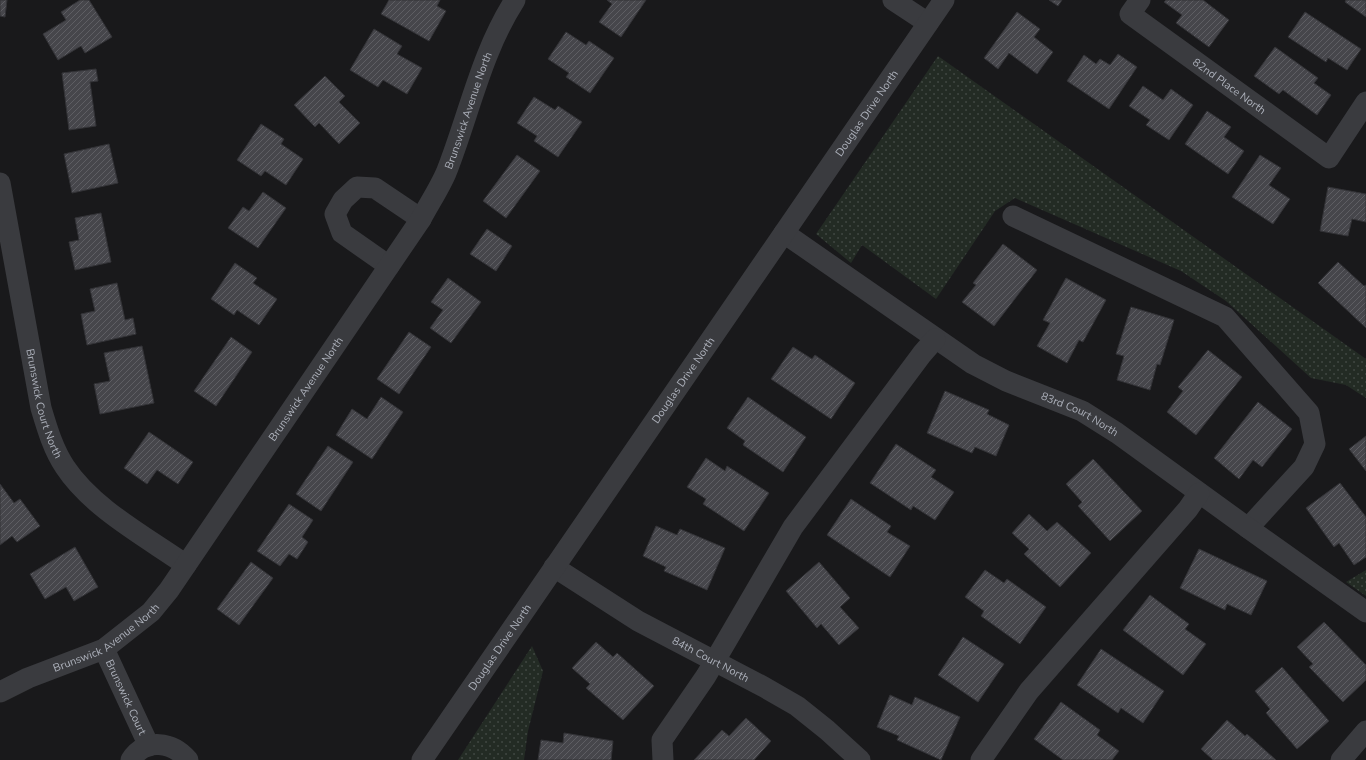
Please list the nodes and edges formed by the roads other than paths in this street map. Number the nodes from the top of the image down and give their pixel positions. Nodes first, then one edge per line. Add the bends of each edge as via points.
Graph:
1 (515, 0) edge
2 (892, 0) edge
3 (944, 0) edge
4 (1135, 7) edge
5 (928, 23) junction
6 (1366, 102) edge
7 (0, 183) edge
8 (1013, 216) dead end
9 (421, 219) junction
10 (784, 233) junction
11 (389, 266) junction
12 (935, 339) junction
13 (1199, 493) junction
14 (1248, 528) junction
15 (186, 565) junction
16 (554, 567) junction
17 (1366, 612) edge
18 (104, 649) junction
19 (714, 661) junction
20 (0, 692) edge
21 (1366, 732) edge
22 (149, 746) junction
23 (131, 760) edge
24 (188, 760) edge
25 (422, 760) edge
26 (663, 760) edge
27 (860, 760) edge
28 (981, 760) edge
29 (1341, 760) edge

1 - 9 street, Brunswick Avenue North via 500,22 445,174
2 - 5 street
3 - 5 street, Douglas Drive North
4 - 6 street, 82nd Place North via 1329,158
5 - 10 street, Douglas Drive North
7 - 15 street, Brunswick Court North via 41,408 50,438 65,467 85,491
8 - 14 street via 1225,317 1309,413 1315,444 1304,467
9 - 11 street, Brunswick Avenue North
9 - 11 street via 375,188 357,187 343,200 335,214 342,233
10 - 12 street, 83rd Court North
10 - 16 street, Douglas Drive North
11 - 15 street, Brunswick Avenue North
12 - 13 street, 83rd Court North via 973,364 1006,381 1082,411 1117,432
12 - 19 street via 793,527
13 - 14 street, 83rd Court North
13 - 28 street via 1188,509 1029,691
14 - 17 street, 83rd Court North
15 - 18 street, Brunswick Avenue North via 151,612
16 - 19 street, 84th Court North via 638,621
16 - 25 street, Douglas Drive North
18 - 20 street, Brunswick Avenue North via 28,678
18 - 22 street, Brunswick Court
19 - 26 street via 662,740
19 - 27 street, 84th Court North via 798,706
21 - 29 street
22 - 23 street, Brunswick Court via 139,750
22 - 24 street, Brunswick Court via 171,746

